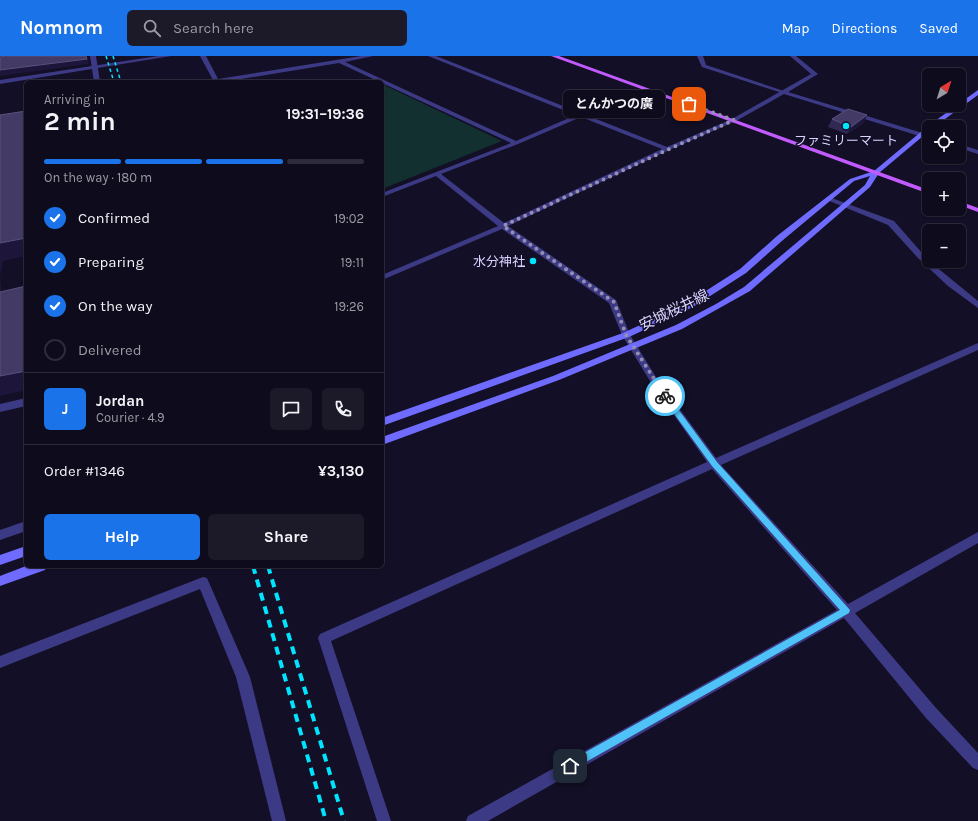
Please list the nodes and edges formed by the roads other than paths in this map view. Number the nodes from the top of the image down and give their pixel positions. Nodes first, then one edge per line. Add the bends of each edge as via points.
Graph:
1 (93, 56) edge
2 (168, 56) edge
3 (203, 56) edge
4 (370, 56) edge
5 (431, 56) edge
6 (554, 56) edge
7 (700, 56) edge
8 (793, 56) edge
9 (339, 61) junction
10 (94, 67) junction
11 (97, 80) edge
12 (215, 80) edge
13 (228, 80) edge
14 (380, 80) edge
15 (0, 82) edge
16 (384, 82) edge
17 (784, 92) junction
18 (978, 92) edge
19 (579, 116) junction
20 (734, 120) junction
21 (940, 120) edge
22 (920, 134) joint
23 (516, 143) junction
24 (966, 148) edge
25 (667, 150) junction
26 (978, 152) edge
27 (876, 172) junction
28 (437, 174) junction
29 (922, 189) edge
30 (384, 194) edge
31 (829, 199) junction
32 (845, 205) junction
33 (966, 206) edge
34 (978, 210) edge
35 (503, 226) junction
36 (384, 277) edge
37 (978, 305) edge
38 (626, 335) junction
39 (978, 346) edge
40 (633, 347) junction
41 (24, 402) edge
42 (0, 408) edge
43 (384, 421) edge
44 (384, 440) edge
45 (714, 464) junction
46 (24, 527) edge
47 (0, 535) edge
48 (978, 537) edge
49 (24, 552) edge
50 (0, 560) edge
51 (36, 568) edge
52 (0, 581) edge
53 (846, 610) junction
54 (0, 662) edge
55 (978, 763) edge
56 (279, 821) edge
57 (384, 821) edge
58 (473, 821) edge

1 - 10 street
2 - 10 street
3 - 12 street
4 - 9 street
5 - 19 street
6 - 20 main road
7 - 17 street via 704,66
8 - 17 street via 815,74
9 - 13 street
9 - 14 street
10 - 11 street
10 - 15 street
16 - 23 street
17 - 20 street
17 - 22 street
18 - 21 main road, 安城桜井線
19 - 23 street
19 - 25 street
20 - 25 street
20 - 27 main road
22 - 27 main road, 安城桜井線
23 - 28 street
24 - 26 street
25 - 35 street
27 - 29 main road
27 - 31 main road, 安城桜井線 via 852,180
27 - 32 main road, 安城桜井線 via 868,186
28 - 30 street
28 - 35 street
31 - 32 street
31 - 38 main road, 安城桜井線 via 743,271 690,305
32 - 37 street via 891,223 951,284
32 - 40 main road, 安城桜井線 via 747,289 679,327
33 - 34 main road
35 - 36 street
35 - 38 street via 614,302
38 - 40 street
38 - 43 main road, 安城桜井線
39 - 45 street
40 - 44 main road, 安城桜井線
40 - 45 street
41 - 42 street
45 - 53 street
45 - 57 street via 324,638
46 - 47 street
48 - 53 street
49 - 50 main road
51 - 52 main road
53 - 55 street via 931,713
53 - 58 street
54 - 56 street via 203,582 243,677

